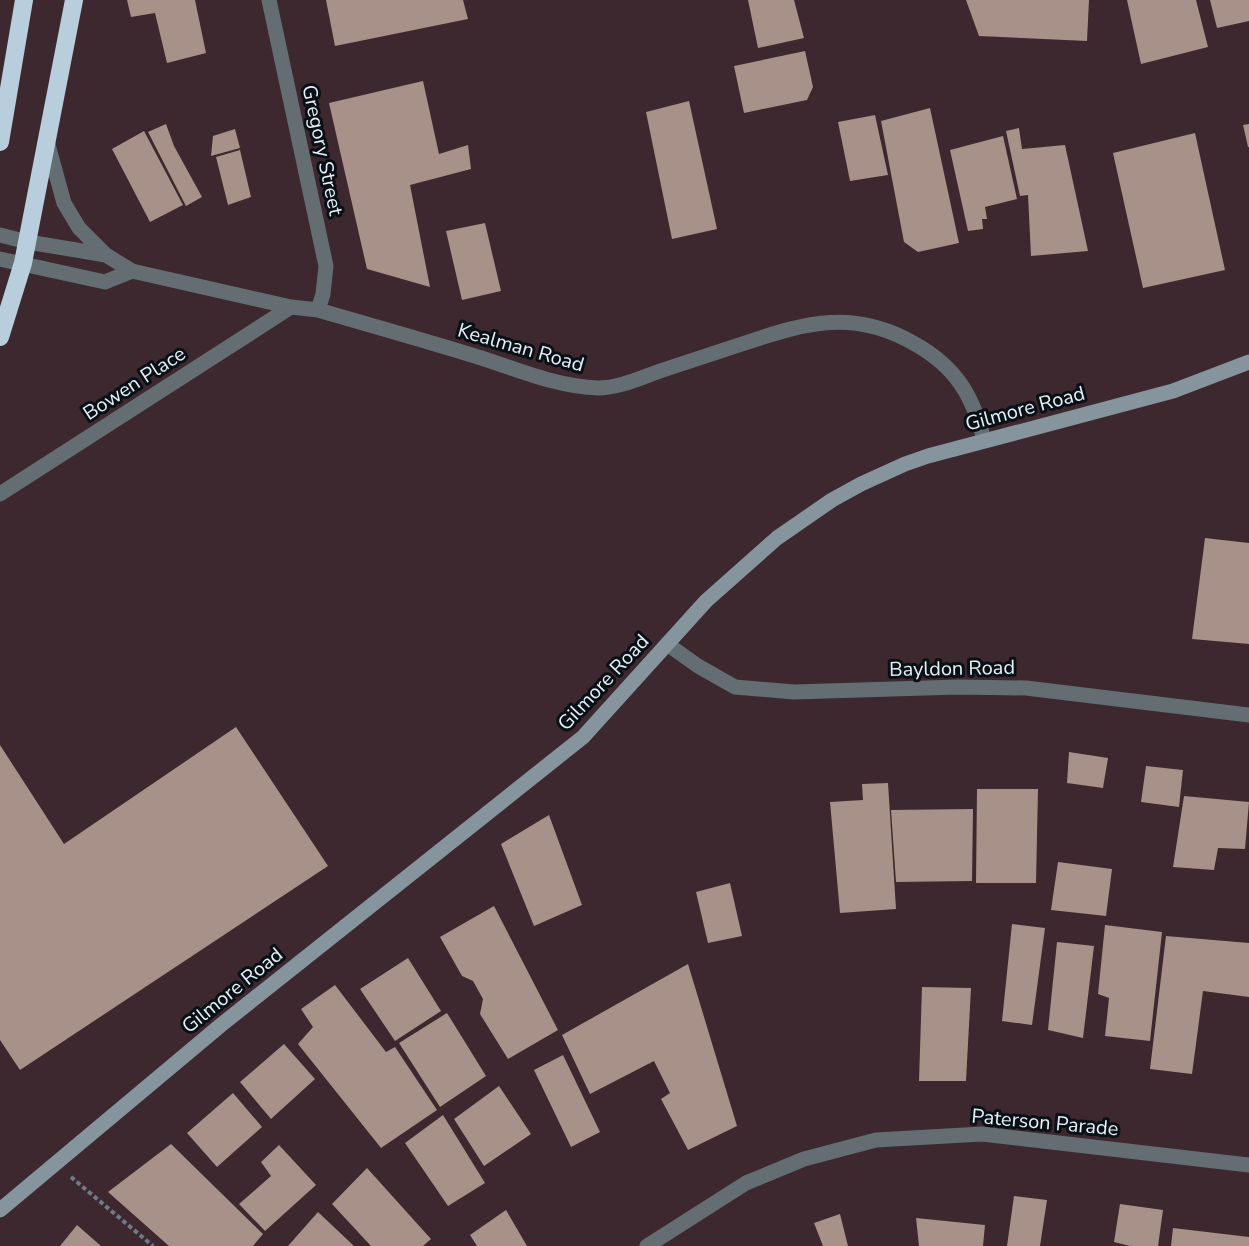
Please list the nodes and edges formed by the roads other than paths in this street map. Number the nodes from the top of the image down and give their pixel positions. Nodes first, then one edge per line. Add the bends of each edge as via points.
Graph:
1 (24, 0) edge
2 (74, 0) edge
3 (269, 0) edge
4 (47, 141) junction
5 (0, 142) edge
6 (0, 235) edge
7 (28, 242) junction
8 (106, 255) junction
9 (0, 259) edge
10 (23, 263) junction
11 (132, 272) junction
12 (291, 307) junction
13 (318, 310) junction
14 (0, 337) edge
15 (1249, 362) edge
16 (984, 440) junction
17 (0, 494) edge
18 (667, 644) junction
19 (1249, 715) edge
20 (1249, 1165) edge
21 (0, 1210) edge
22 (647, 1246) edge

1 - 5 highway
2 - 4 highway
3 - 13 street, Gregory Street via 326,266
4 - 7 highway
4 - 8 street, Kealman Road via 64,204 79,228
6 - 7 street, Kealman Road
7 - 8 street, Kealman Road
7 - 10 highway
8 - 11 street, Kealman Road
9 - 10 street
10 - 11 street via 105,282
10 - 14 highway
11 - 12 street, Kealman Road
12 - 13 street, Kealman Road
12 - 17 street, Bowen Place
13 - 16 street, Kealman Road via 565,383 593,387 616,386 810,323 867,324 905,338 941,360 970,398
15 - 16 street, Gilmore Road via 1173,391
16 - 18 street, Gilmore Road via 905,464 818,509 748,562
18 - 19 street, Bayldon Road via 735,687 794,692 1026,688
18 - 21 street, Gilmore Road via 583,737 221,1025
20 - 22 street, Paterson Parade via 982,1134 876,1140 804,1159 746,1183

